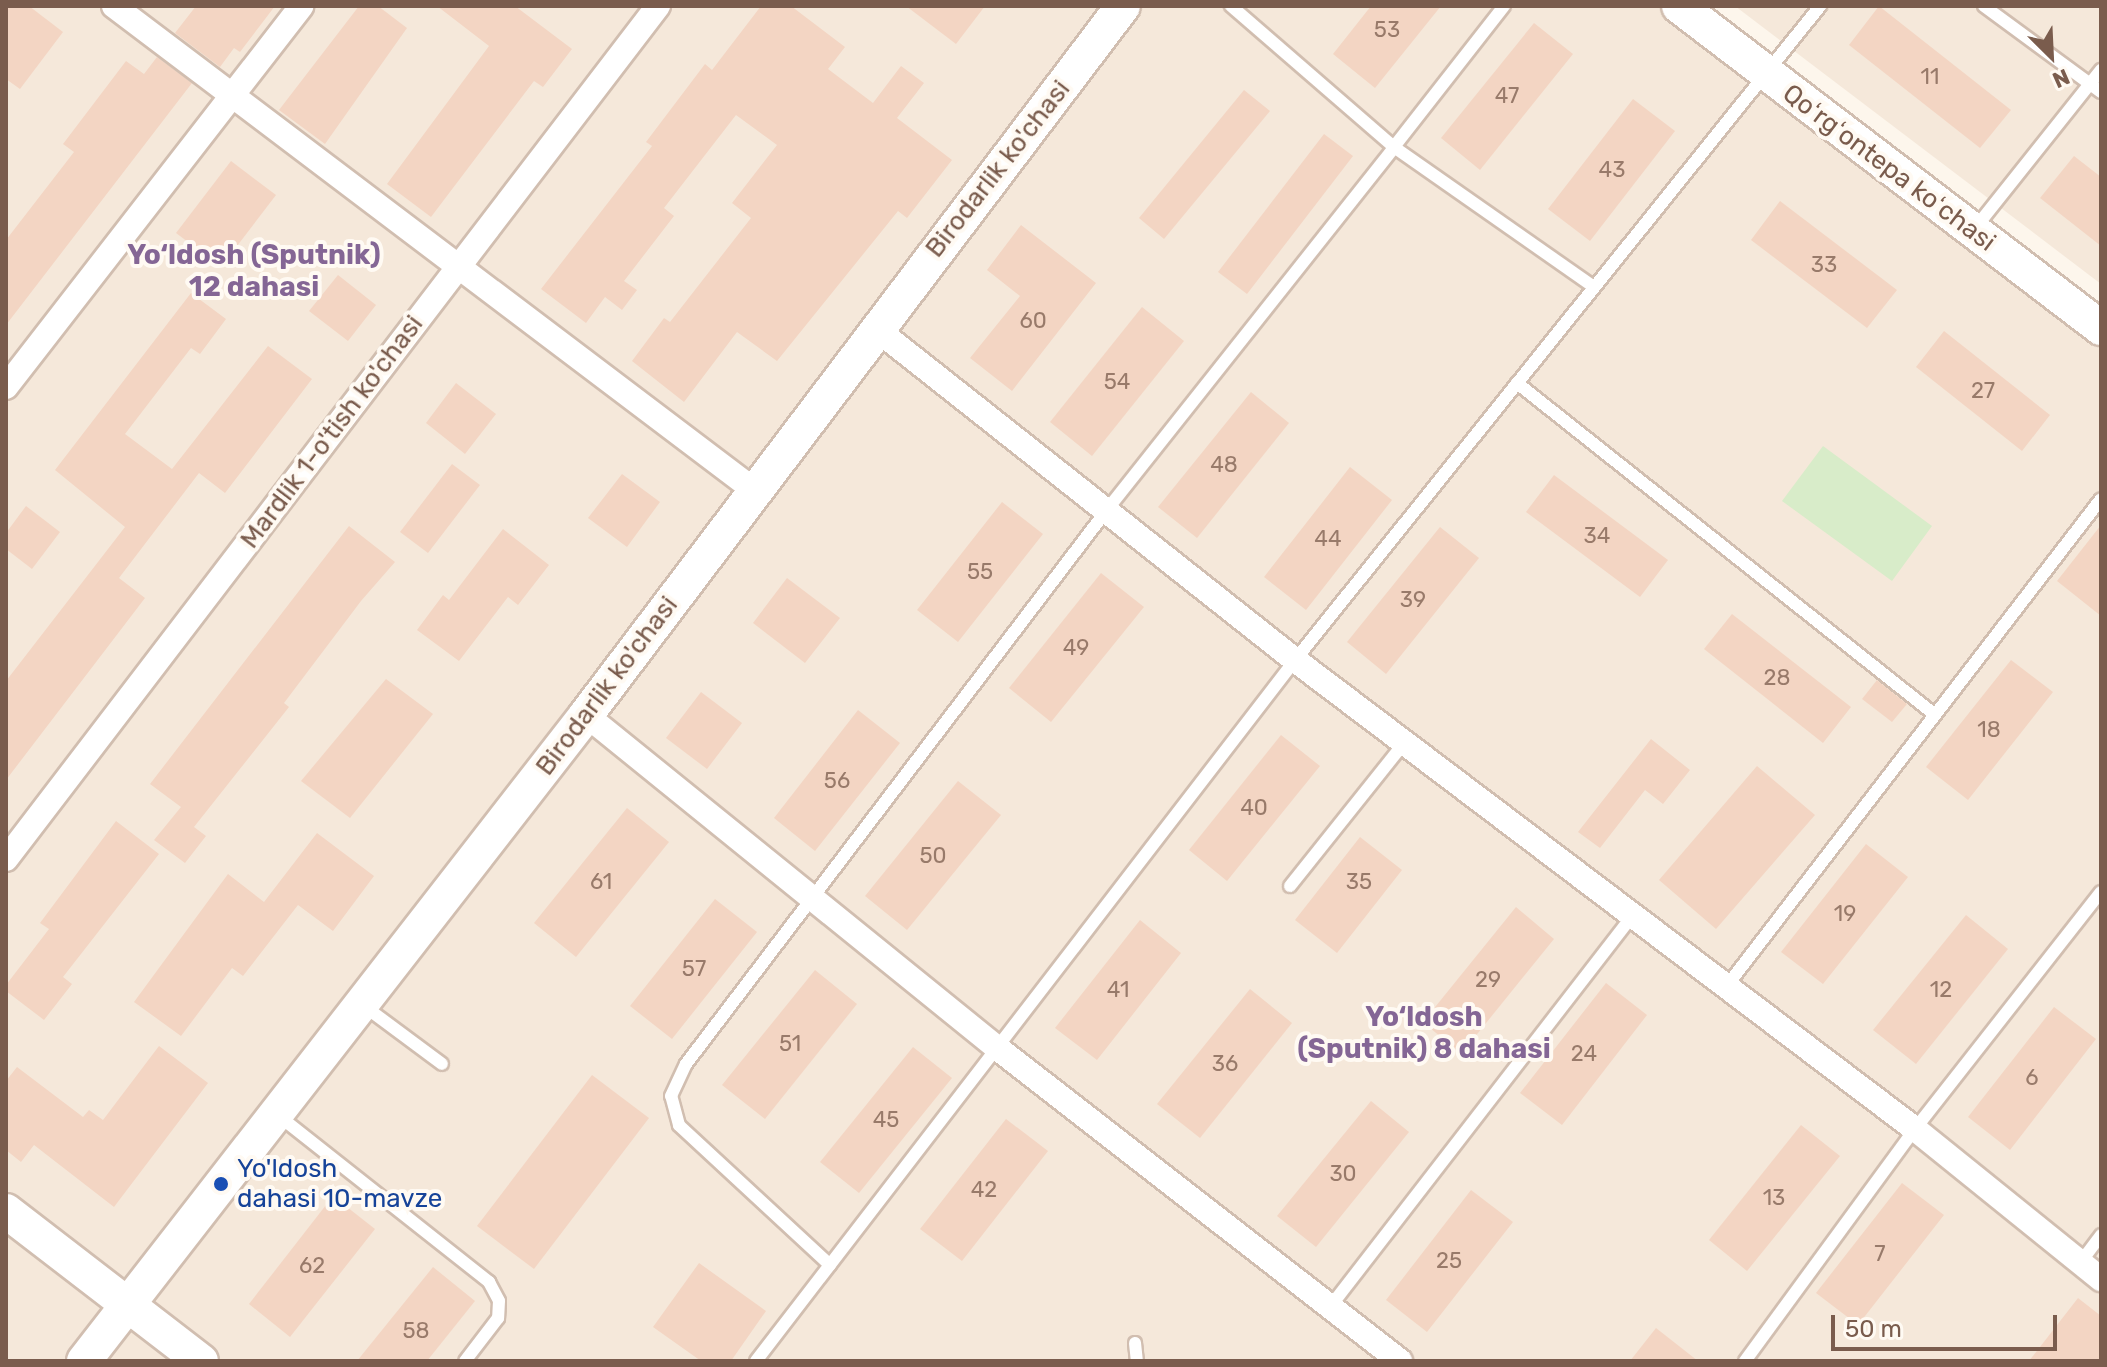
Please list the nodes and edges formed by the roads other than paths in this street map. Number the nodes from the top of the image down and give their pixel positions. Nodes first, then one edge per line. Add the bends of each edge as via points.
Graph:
1 (114, 6) edge
2 (302, 6) edge
3 (658, 6) edge
4 (1123, 6) edge
5 (1231, 6) edge
6 (1504, 6) edge
7 (1679, 6) edge
8 (1820, 6) edge
9 (1984, 6) edge
10 (2101, 70) edge
11 (1765, 74) junction
12 (2096, 88) edge
13 (231, 99) junction
14 (1394, 147) junction
15 (1973, 231) junction
16 (457, 270) junction
17 (1594, 287) junction
18 (875, 328) junction
19 (2101, 328) edge
20 (1517, 383) junction
21 (6, 387) edge
22 (754, 490) junction
23 (2101, 499) edge
24 (1106, 511) junction
25 (1295, 660) junction
26 (1934, 714) junction
27 (586, 715) junction
28 (1404, 743) junction
29 (6, 859) edge
30 (1290, 886) dead end
31 (2101, 892) edge
32 (1632, 916) junction
33 (1726, 987) junction
34 (361, 1004) junction
35 (996, 1047) junction
36 (442, 1064) dead end
37 (276, 1114) junction
38 (1915, 1129) junction
39 (6, 1211) edge
40 (2101, 1235) edge
41 (2080, 1263) junction
42 (830, 1265) junction
43 (2101, 1279) edge
44 (128, 1304) junction
45 (1330, 1307) junction
46 (1135, 1343) dead end
47 (84, 1361) edge
48 (201, 1361) edge
49 (465, 1361) edge
50 (756, 1361) edge
51 (1137, 1361) edge
52 (1400, 1361) edge
53 (1745, 1361) edge

1 - 13 street
2 - 13 street
3 - 16 street, Mardlik 1-o'tish ko'chasi
4 - 18 street, Birodarlik ko'chasi
5 - 14 lane
6 - 14 lane
7 - 11 street, Qoʻrgʻontepa koʻchasi
8 - 11 lane
9 - 12 lane
10 - 12 lane
11 - 15 street, Qoʻrgʻontepa koʻchasi
11 - 17 lane
12 - 15 lane
13 - 16 street
13 - 21 street
14 - 17 lane
14 - 24 lane
15 - 19 street, Qoʻrgʻontepa koʻchasi
16 - 22 street
16 - 29 street, Mardlik 1-o'tish ko'chasi
17 - 20 lane
18 - 22 street, Birodarlik ko'chasi
18 - 24 street
20 - 25 lane
20 - 26 lane
22 - 27 street, Birodarlik ko'chasi
23 - 26 lane
24 - 25 street
24 - 42 lane via 686,1064 671,1096 679,1125
25 - 28 street
25 - 35 lane
26 - 33 lane
27 - 34 street, Birodarlik ko'chasi
27 - 35 street
28 - 30 lane
28 - 32 street
31 - 38 lane
32 - 33 street
32 - 45 lane
33 - 38 street
34 - 36 lane
34 - 37 street, Birodarlik ko'chasi
35 - 42 lane
35 - 45 street
37 - 44 street, Birodarlik ko'chasi
37 - 49 lane via 489,1282 499,1301 498,1318
38 - 41 street
38 - 53 lane
39 - 44 street
40 - 41 lane
41 - 43 street
42 - 50 lane
44 - 47 street, Birodarlik ko'chasi
44 - 48 street
45 - 52 street
46 - 51 lane

